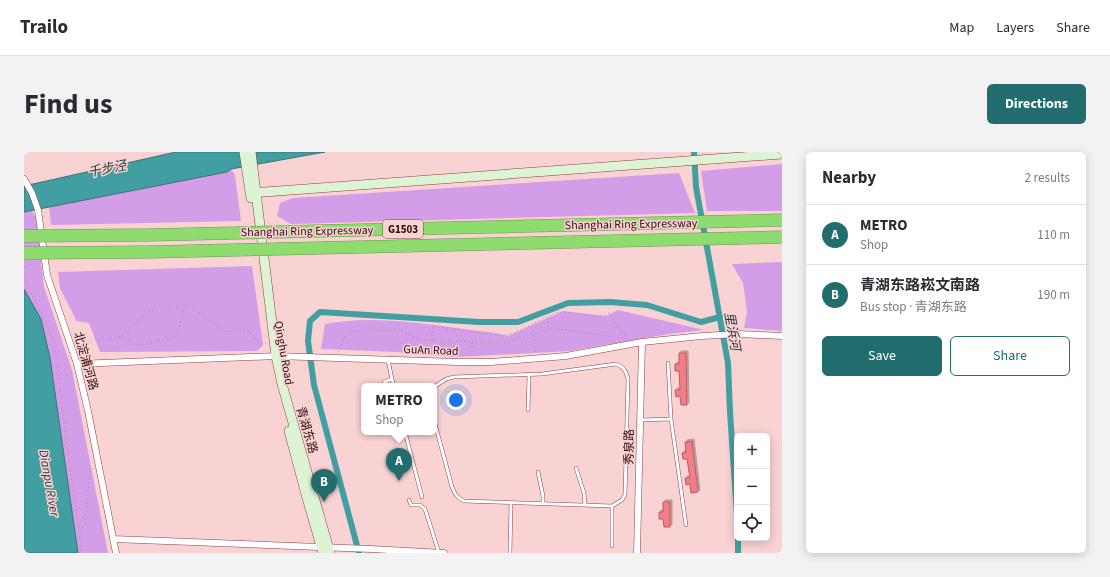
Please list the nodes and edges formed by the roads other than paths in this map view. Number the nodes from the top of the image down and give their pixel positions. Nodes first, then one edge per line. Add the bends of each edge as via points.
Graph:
1 (244, 152) edge
2 (251, 152) edge
3 (739, 154) edge
4 (782, 154) edge
5 (24, 179) edge
6 (253, 192) junction
7 (782, 220) edge
8 (24, 236) edge
9 (782, 237) edge
10 (24, 253) edge
11 (782, 336) edge
12 (642, 342) junction
13 (273, 356) junction
14 (388, 360) junction
15 (668, 363) dead end
16 (77, 364) junction
17 (529, 375) junction
18 (392, 379) junction
19 (384, 382) dead end
20 (393, 383) edge
21 (437, 385) edge
22 (528, 410) dead end
23 (671, 419) junction
24 (641, 420) junction
25 (437, 431) edge
26 (406, 435) edge
27 (576, 468) dead end
28 (538, 472) dead end
29 (422, 497) dead end
30 (409, 500) dead end
31 (511, 502) junction
32 (543, 504) junction
33 (585, 505) junction
34 (612, 506) junction
35 (686, 525) dead end
36 (113, 539) junction
37 (612, 546) dead end
38 (326, 550) edge
39 (116, 553) edge
40 (439, 553) edge
41 (444, 553) edge
42 (510, 553) edge
43 (637, 553) edge

1 - 6 main road, Qinghu Road
2 - 6 main road
3 - 4 main road
3 - 6 main road via 554,172
5 - 16 street, 北淀浦河路 via 37,205 51,289
6 - 13 main road, 青湖东路
6 - 13 main road, Qinghu Road via 268,342
7 - 8 highway, Shanghai Ring Expressway / G1503, bridge
9 - 10 highway, Shanghai Ring Expressway / G1503, bridge
11 - 12 street, GuAn Road via 739,334
12 - 14 street, GuAn Road via 536,359 472,362
12 - 24 street, 秀泉路
13 - 14 street, GuAn Road
13 - 16 street, GuAn Road
13 - 38 main road, 青湖东路
14 - 18 lane
15 - 23 lane
16 - 36 street, 北淀浦河路
17 - 21 lane via 454,377
17 - 22 lane
17 - 34 lane via 616,364 627,373 625,495
18 - 19 lane
18 - 20 lane
23 - 24 lane
23 - 35 lane
24 - 43 street, 秀泉路
25 - 31 lane via 455,495 464,501
26 - 29 lane
27 - 33 lane
28 - 32 lane
30 - 40 lane via 411,505 420,505 426,509
31 - 32 lane
31 - 42 lane
32 - 33 lane
33 - 34 lane
34 - 37 lane
36 - 38 street
36 - 39 street, 北淀浦河路
38 - 40 street via 354,548
40 - 41 street

